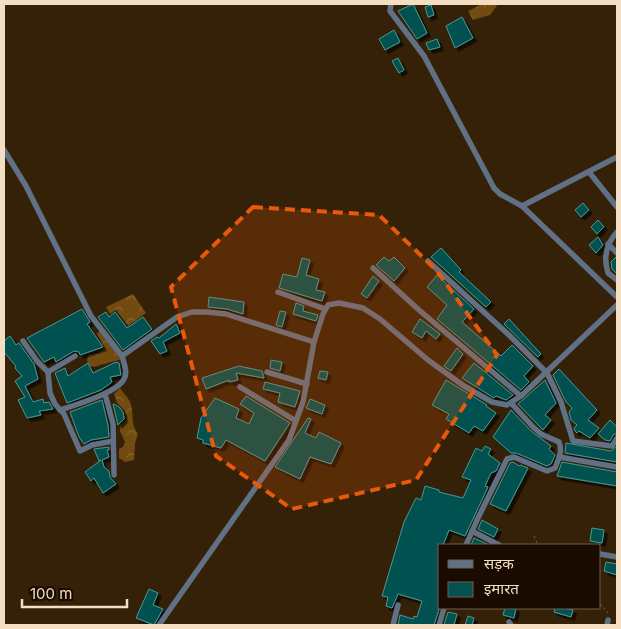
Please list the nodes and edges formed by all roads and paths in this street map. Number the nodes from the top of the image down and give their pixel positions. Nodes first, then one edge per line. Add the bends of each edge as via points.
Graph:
1 (391, 4) edge
2 (4, 150) edge
3 (617, 157) edge
4 (589, 172) junction
5 (522, 206) junction
6 (617, 206) edge
7 (617, 232) edge
8 (608, 244) junction
9 (617, 253) edge
10 (428, 262) dead end
11 (373, 268) dead end
12 (617, 280) edge
13 (278, 292) dead end
14 (617, 297) edge
15 (617, 305) edge
16 (325, 309) junction
17 (23, 341) dead end
18 (314, 342) junction
19 (75, 356) dead end
20 (122, 356) junction
21 (48, 372) junction
22 (267, 372) dead end
23 (547, 373) junction
24 (307, 384) junction
25 (240, 387) dead end
26 (105, 394) junction
27 (521, 396) junction
28 (511, 403) junction
29 (60, 410) junction
30 (296, 421) junction
31 (617, 438) edge
32 (572, 440) junction
33 (113, 441) junction
34 (559, 442) junction
35 (615, 447) edge
36 (559, 457) junction
37 (617, 467) edge
38 (114, 475) dead end
39 (472, 531) junction
40 (534, 536) dead end
41 (466, 544) edge
42 (496, 544) edge
43 (538, 544) edge
44 (601, 554) edge
45 (617, 557) edge
46 (398, 605) dead end
47 (601, 605) edge
48 (444, 609) edge
49 (608, 613) dead end
50 (159, 625) edge
51 (393, 625) edge
52 (439, 625) edge

1 - 5 street via 390,11 424,56 494,188
2 - 20 street via 26,186 91,316
3 - 4 street
4 - 5 street
4 - 6 street
5 - 14 street
7 - 8 street
8 - 9 street
8 - 12 street via 606,266 608,273
10 - 23 street
11 - 27 street
13 - 16 street
15 - 23 street
16 - 18 street
16 - 28 street via 332,303 363,308 464,386 492,402 501,405
17 - 21 street
18 - 20 street via 226,314 192,312 177,317
18 - 24 street
19 - 21 street
20 - 26 street via 124,380
21 - 29 street via 50,393
22 - 24 street
23 - 27 street
23 - 32 street via 561,402
24 - 30 street
25 - 30 street
26 - 29 street
26 - 33 street via 113,424
27 - 28 street
28 - 34 street via 541,434
29 - 33 street via 80,451
30 - 50 street via 289,440
31 - 35 street
32 - 34 street
32 - 35 street
33 - 38 street
34 - 36 street
36 - 37 street
36 - 39 street via 555,468 547,471 514,457 507,459
39 - 41 street
39 - 42 street
40 - 43 path
44 - 45 street
46 - 51 street
47 - 49 path
48 - 52 street

